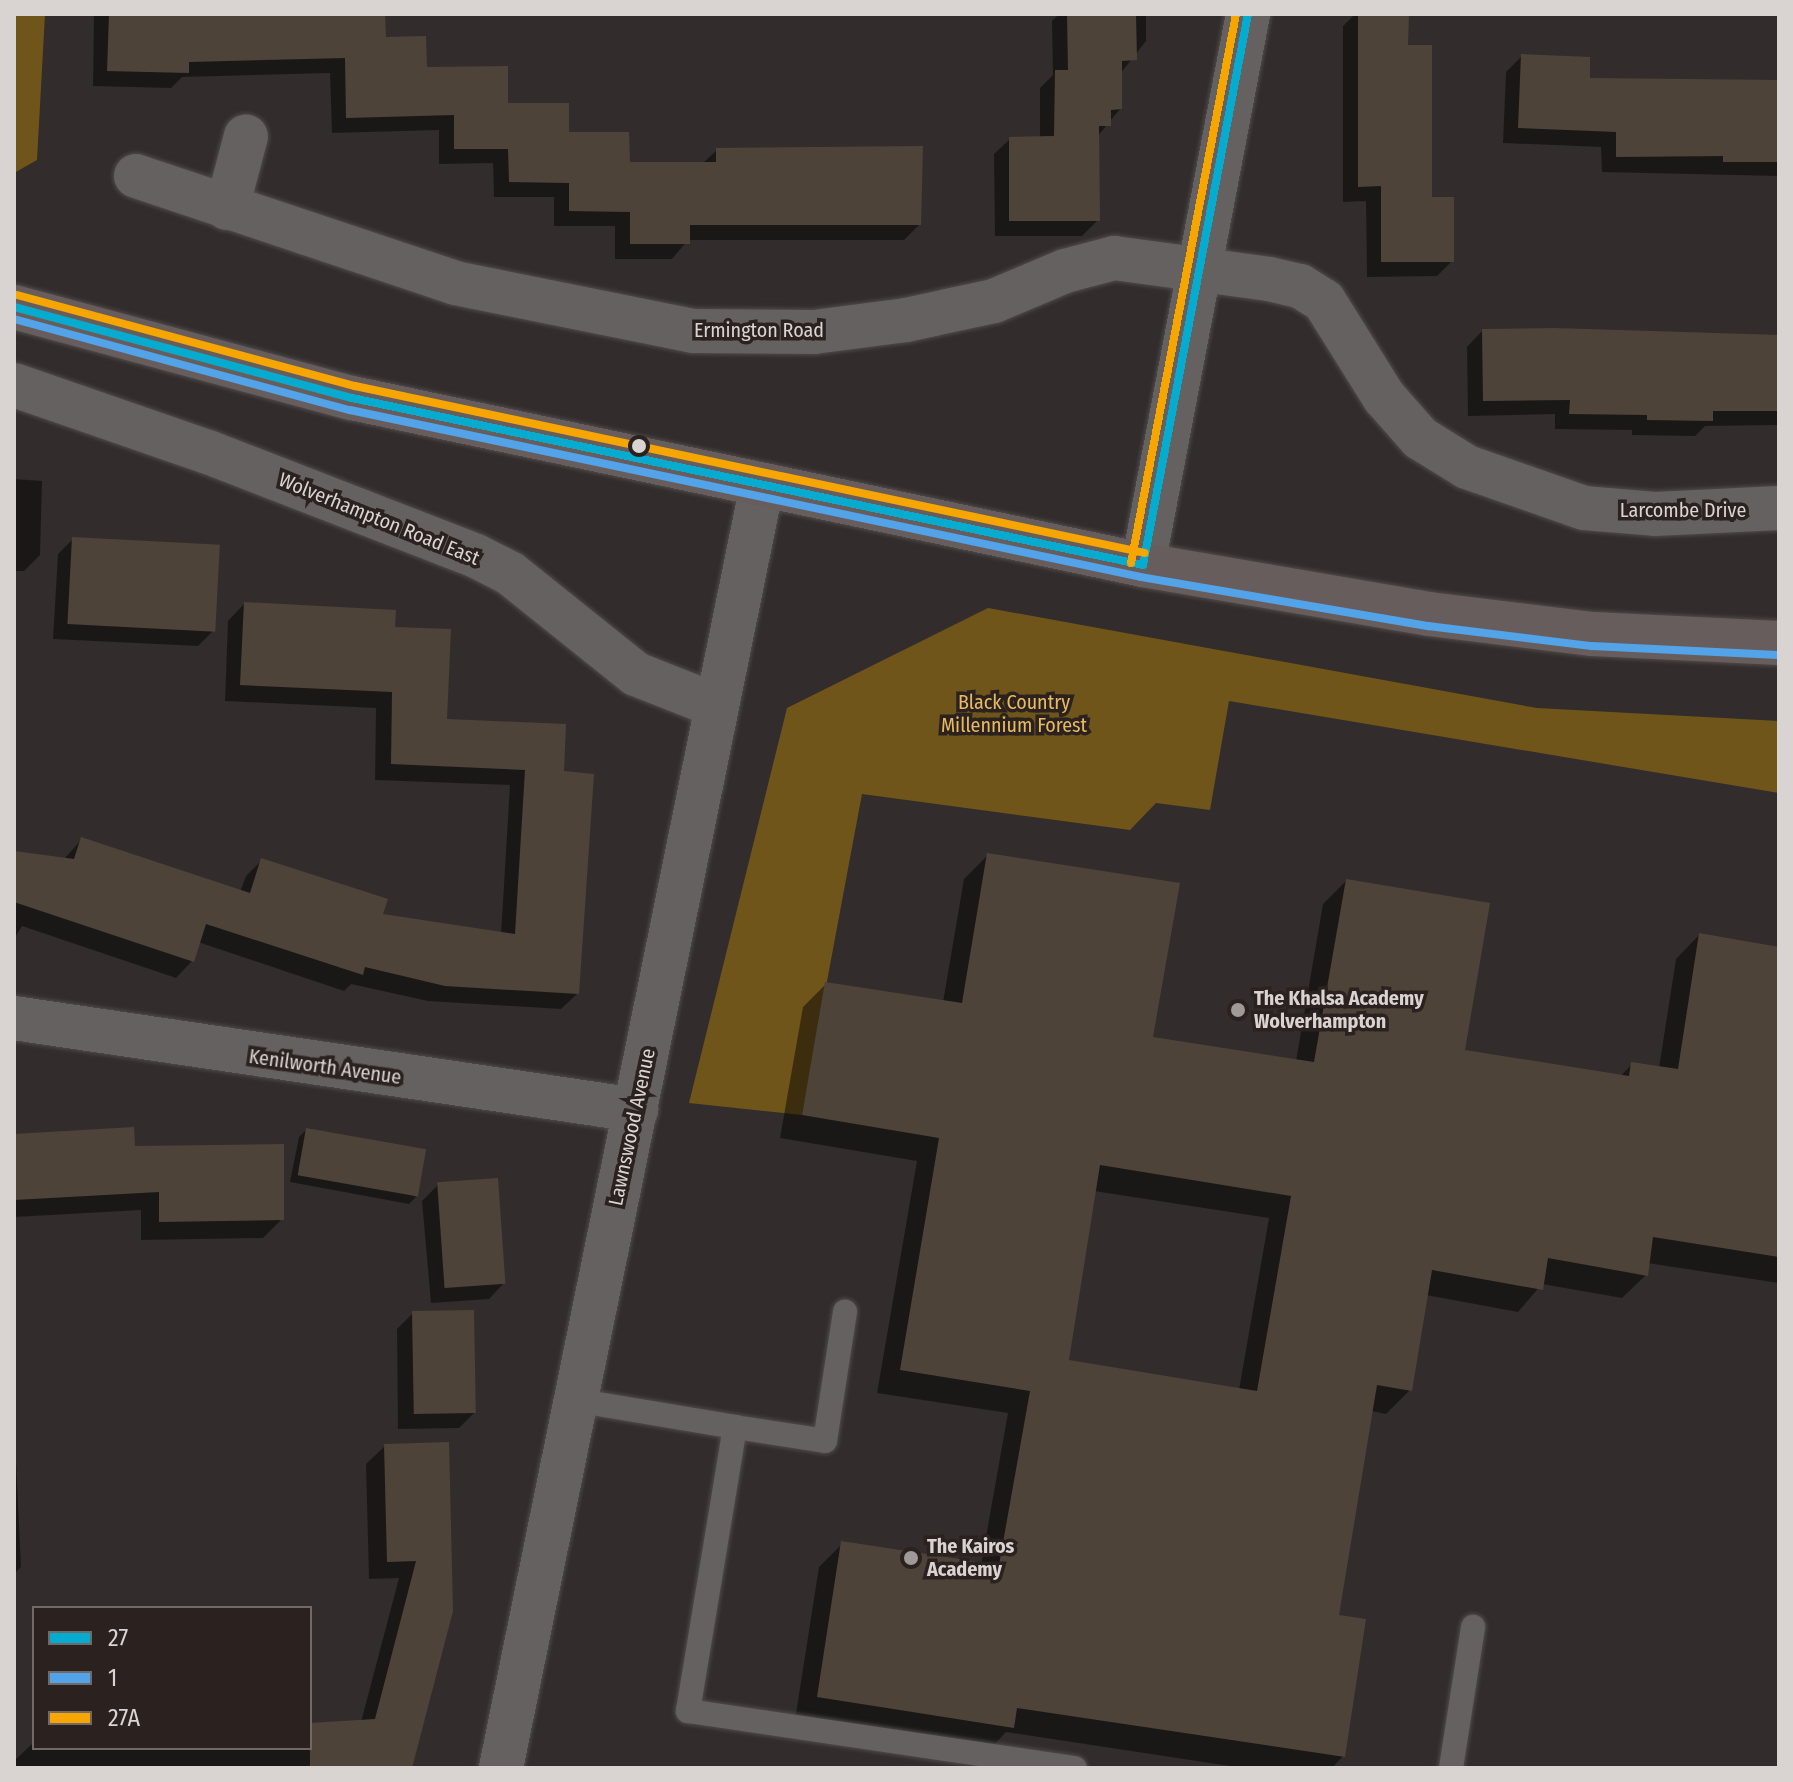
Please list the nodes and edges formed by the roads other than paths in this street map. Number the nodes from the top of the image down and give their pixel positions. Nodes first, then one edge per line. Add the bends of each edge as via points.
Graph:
1 (1248, 14) edge
2 (246, 136) dead end
3 (136, 176) dead end
4 (227, 208) junction
5 (1201, 267) junction
6 (14, 307) edge
7 (14, 385) edge
8 (762, 485) junction
9 (1779, 508) edge
10 (1143, 565) junction
11 (1779, 643) edge
12 (717, 706) junction
13 (14, 1018) edge
14 (636, 1110) junction
15 (845, 1312) dead end
16 (574, 1400) junction
17 (735, 1427) junction
18 (1473, 1627) dead end
19 (501, 1768) edge
20 (1075, 1768) edge
21 (1451, 1768) edge

1 - 5 street
2 - 4 street
3 - 4 street, Ermington Road
4 - 5 street, Ermington Road via 455,283 693,331 814,332 906,320 994,301 1065,271 1114,258
5 - 9 street, Larcombe Drive via 1300,286 1324,301 1384,397 1420,438 1467,467 1584,508 1655,514
5 - 10 street
6 - 8 main road via 352,398
7 - 12 street, Wolverhampton Road East via 208,452 476,556 511,574 636,674
8 - 10 main road
8 - 12 street, Lawnswood Avenue
10 - 11 main road via 1459,618 1624,637
12 - 14 street, Lawnswood Avenue
13 - 14 street, Kenilworth Avenue
14 - 16 street, Lawnswood Avenue
15 - 17 lane via 825,1441
16 - 17 lane
16 - 19 street, Lawnswood Avenue
17 - 20 lane via 688,1711
18 - 21 lane

